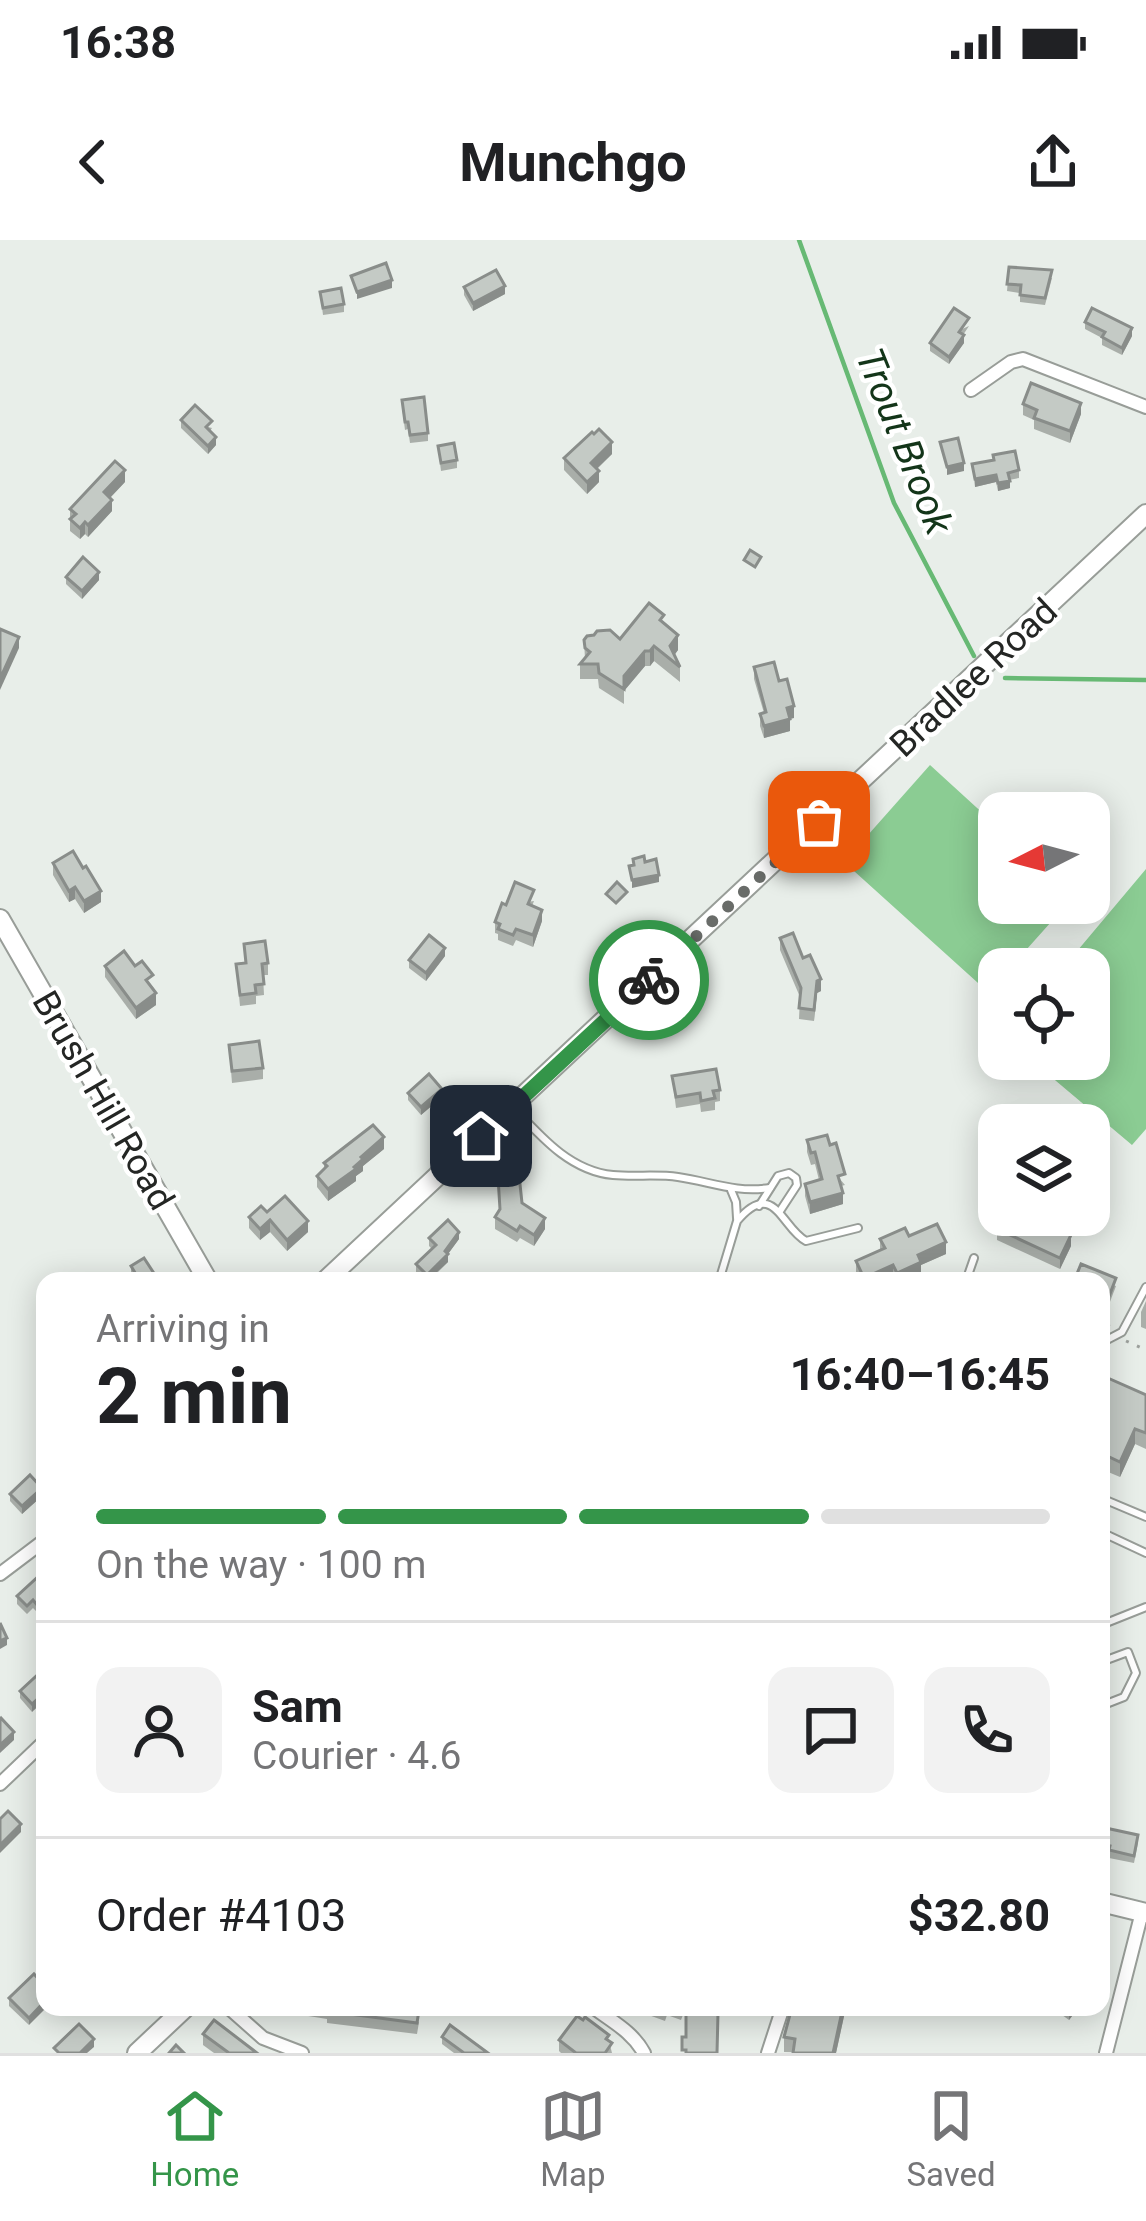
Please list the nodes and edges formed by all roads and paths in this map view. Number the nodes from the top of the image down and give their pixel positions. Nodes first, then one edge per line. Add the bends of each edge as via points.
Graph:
1 (971, 390) dead end
2 (1146, 406) edge
3 (1146, 514) edge
4 (0, 919) edge
5 (512, 1106) junction
6 (770, 1188) junction
7 (730, 1190) junction
8 (759, 1206) junction
9 (780, 1211) junction
10 (736, 1221) junction
11 (858, 1228) dead end
12 (974, 1258) dead end
13 (203, 1272) edge
14 (335, 1272) edge
15 (722, 1272) edge
16 (969, 1272) edge
17 (1146, 1287) edge
18 (1110, 1338) edge
19 (1110, 1502) edge
20 (1146, 1517) edge
21 (1110, 1536) edge
22 (36, 1547) edge
23 (1146, 1552) edge
24 (0, 1574) edge
25 (1146, 1607) edge
26 (1110, 1621) edge
27 (1110, 1659) edge
28 (1110, 1702) edge
29 (36, 1750) edge
30 (0, 1784) edge
31 (1110, 1904) edge
32 (1144, 1912) edge
33 (176, 2016) edge
34 (238, 2016) edge
35 (607, 2016) edge
36 (780, 2016) edge
37 (137, 2053) edge
38 (302, 2053) edge
39 (644, 2053) edge
40 (768, 2053) edge
41 (1106, 2053) edge

1 - 2 street via 1023,359
3 - 5 street, Bradlee Road
4 - 13 street, Brush Hill Road
5 - 7 lane via 590,1170
5 - 14 street, Bradlee Road
6 - 7 lane
6 - 8 lane
6 - 9 lane via 782,1173 796,1178
7 - 10 lane
8 - 9 lane
8 - 10 lane
9 - 11 lane via 806,1241
10 - 15 lane
12 - 16 lane
17 - 18 lane via 1122,1332
19 - 20 lane
21 - 23 lane
22 - 24 street
25 - 26 lane
27 - 28 lane via 1128,1652 1136,1673 1124,1697
29 - 30 street
31 - 32 street
32 - 41 street
33 - 37 street
34 - 38 street via 263,2038
35 - 39 street
36 - 40 street

